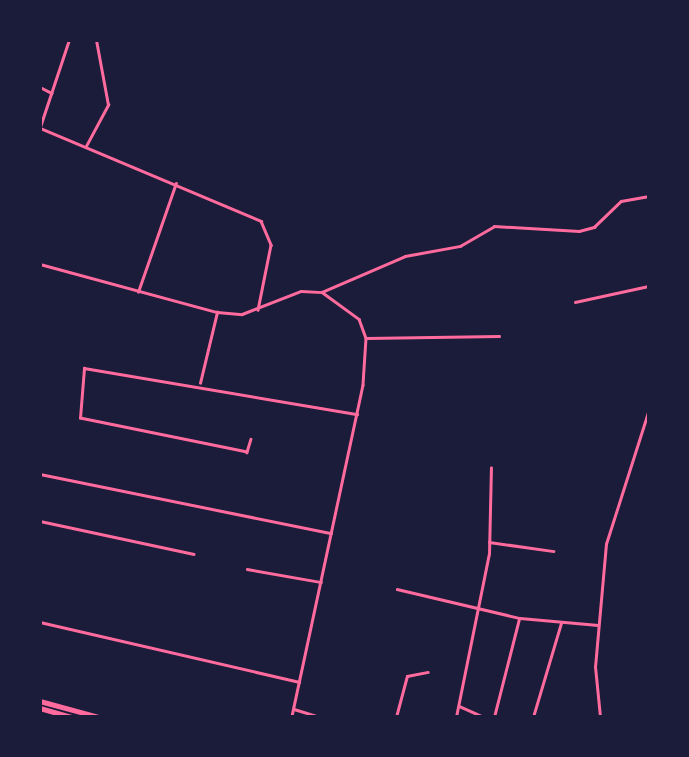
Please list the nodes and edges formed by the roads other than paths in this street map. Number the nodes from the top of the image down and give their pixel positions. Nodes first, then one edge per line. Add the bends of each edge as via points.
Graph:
1 (69, 40) edge
2 (96, 40) edge
3 (40, 87) edge
4 (51, 93) junction
5 (40, 128) edge
6 (86, 146) junction
7 (176, 182) junction
8 (649, 196) edge
9 (40, 264) edge
10 (649, 286) edge
11 (138, 292) junction
12 (322, 292) junction
13 (575, 302) dead end
14 (257, 310) junction
15 (217, 313) junction
16 (499, 336) dead end
17 (366, 338) junction
18 (200, 383) junction
19 (649, 409) edge
20 (357, 414) junction
21 (251, 439) dead end
22 (491, 468) dead end
23 (40, 474) edge
24 (40, 521) edge
25 (331, 533) junction
26 (489, 542) junction
27 (553, 551) dead end
28 (194, 554) dead end
29 (247, 569) dead end
30 (321, 582) junction
31 (397, 589) dead end
32 (476, 607) junction
33 (520, 618) junction
34 (40, 622) edge
35 (561, 623) junction
36 (598, 625) junction
37 (428, 672) dead end
38 (299, 682) junction
39 (40, 701) edge
40 (458, 706) junction
41 (40, 708) edge
42 (293, 708) junction
43 (72, 717) edge
44 (99, 717) edge
45 (292, 717) edge
46 (321, 717) edge
47 (396, 717) edge
48 (456, 717) edge
49 (484, 717) edge
50 (494, 717) edge
51 (533, 717) edge
52 (600, 717) edge

1 - 4 street
2 - 6 street via 108,104
3 - 4 street
4 - 5 street
5 - 6 street
6 - 7 street
7 - 11 street
7 - 14 street via 237,208 269,231
8 - 12 street via 621,201 591,229 494,226 460,246 405,256
9 - 11 street
10 - 13 street
11 - 15 street
12 - 14 street via 300,291
12 - 17 street via 359,319
14 - 15 street
15 - 18 street
16 - 17 street
17 - 20 street
18 - 20 street
18 - 21 street via 89,365 76,416 247,453
19 - 36 street via 606,544
20 - 25 street
22 - 26 street
23 - 25 street
24 - 28 street
25 - 30 street
26 - 27 street
26 - 32 street
29 - 30 street
30 - 38 street
31 - 32 street
32 - 33 street
32 - 40 street
33 - 35 street
33 - 50 street
34 - 38 street
35 - 36 street
35 - 51 street
36 - 52 street
37 - 47 street via 407,676
38 - 42 street
39 - 44 highway
40 - 48 street
40 - 49 street
41 - 43 highway
42 - 45 street
42 - 46 street

